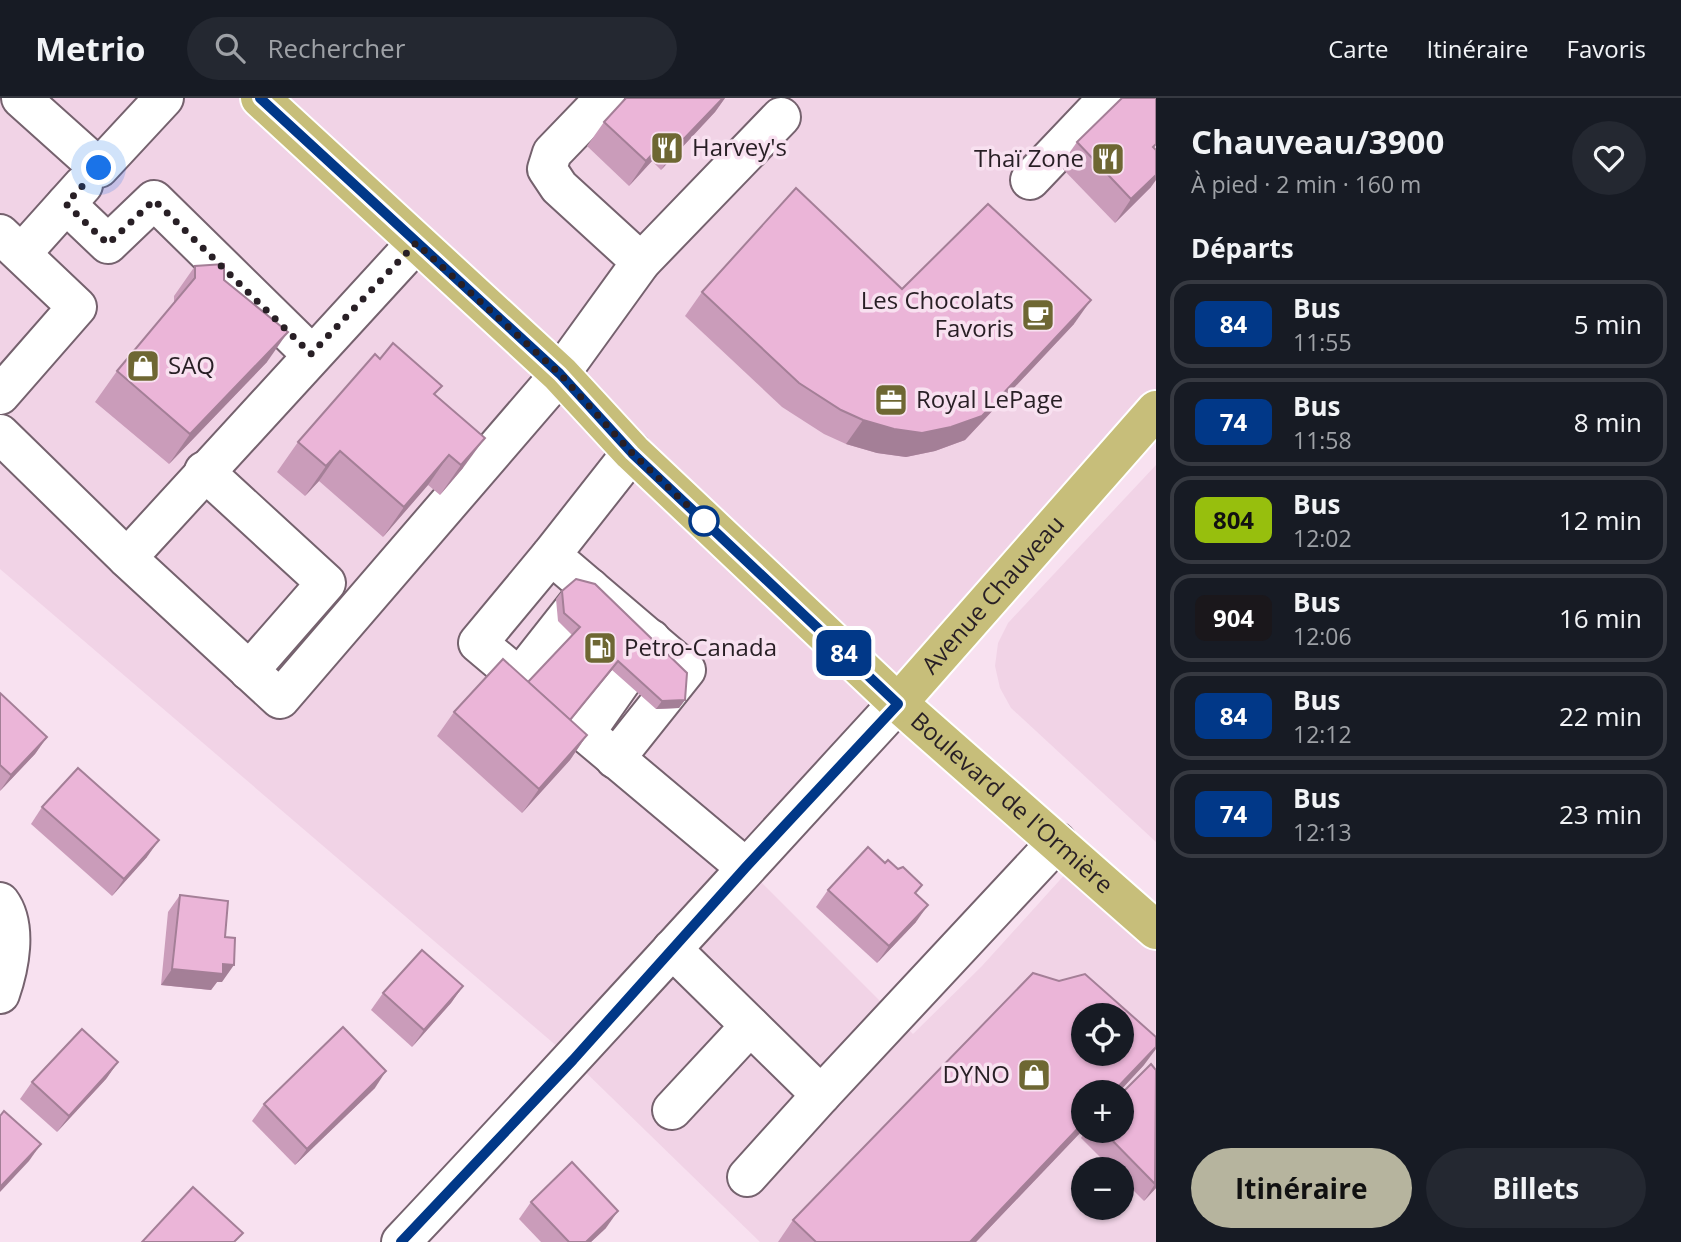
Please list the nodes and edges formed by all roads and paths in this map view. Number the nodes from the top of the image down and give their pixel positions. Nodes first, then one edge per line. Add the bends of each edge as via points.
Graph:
1 (21, 98) edge
2 (164, 98) edge
3 (260, 98) edge
4 (605, 98) edge
5 (1108, 98) edge
6 (781, 117) dead end
7 (99, 168) junction
8 (1030, 180) dead end
9 (66, 204) junction
10 (416, 243) junction
11 (11, 244) edge
12 (641, 261) junction
13 (311, 354) junction
14 (560, 374) junction
15 (0, 395) edge
16 (1156, 410) edge
17 (0, 434) edge
18 (632, 453) junction
19 (204, 471) junction
20 (551, 555) junction
21 (127, 558) junction
22 (631, 623) junction
23 (249, 671) junction
24 (898, 704) junction
25 (571, 722) junction
26 (1057, 842) junction
27 (746, 867) junction
28 (0, 902) edge
29 (1156, 930) edge
30 (672, 949) junction
31 (0, 994) edge
32 (750, 1026) junction
33 (821, 1095) junction
34 (672, 1110) dead end
35 (747, 1177) dead end
36 (401, 1242) edge

1 - 7 street
2 - 7 street
3 - 10 main road, Boulevard de l'Ormière
4 - 12 street via 552,153 547,169 559,187
5 - 8 street
6 - 12 street
7 - 9 street
9 - 11 street
9 - 13 street via 108,244 154,200
10 - 13 street
10 - 14 main road, Boulevard de l'Ormière
11 - 15 street via 77,307
12 - 14 street
13 - 19 street
14 - 18 main road, Boulevard de l'Ormière
14 - 23 street via 280,699
16 - 24 main road, Avenue Chauveau
17 - 21 street
18 - 20 street
18 - 24 main road, Boulevard de l'Ormière
19 - 21 street
19 - 23 street via 326,583
20 - 22 street
20 - 25 street via 478,643
21 - 23 street
22 - 25 street
22 - 25 street
22 - 25 street via 686,670
24 - 26 main road, Boulevard de l'Ormière
24 - 27 street, Avenue Chauveau
25 - 27 street
26 - 29 main road, Boulevard de l'Ormière
26 - 33 street
27 - 30 street, Avenue Chauveau
28 - 31 street via 11,944
30 - 32 street
30 - 36 street, Avenue Chauveau
32 - 33 street
32 - 34 street
33 - 35 street

